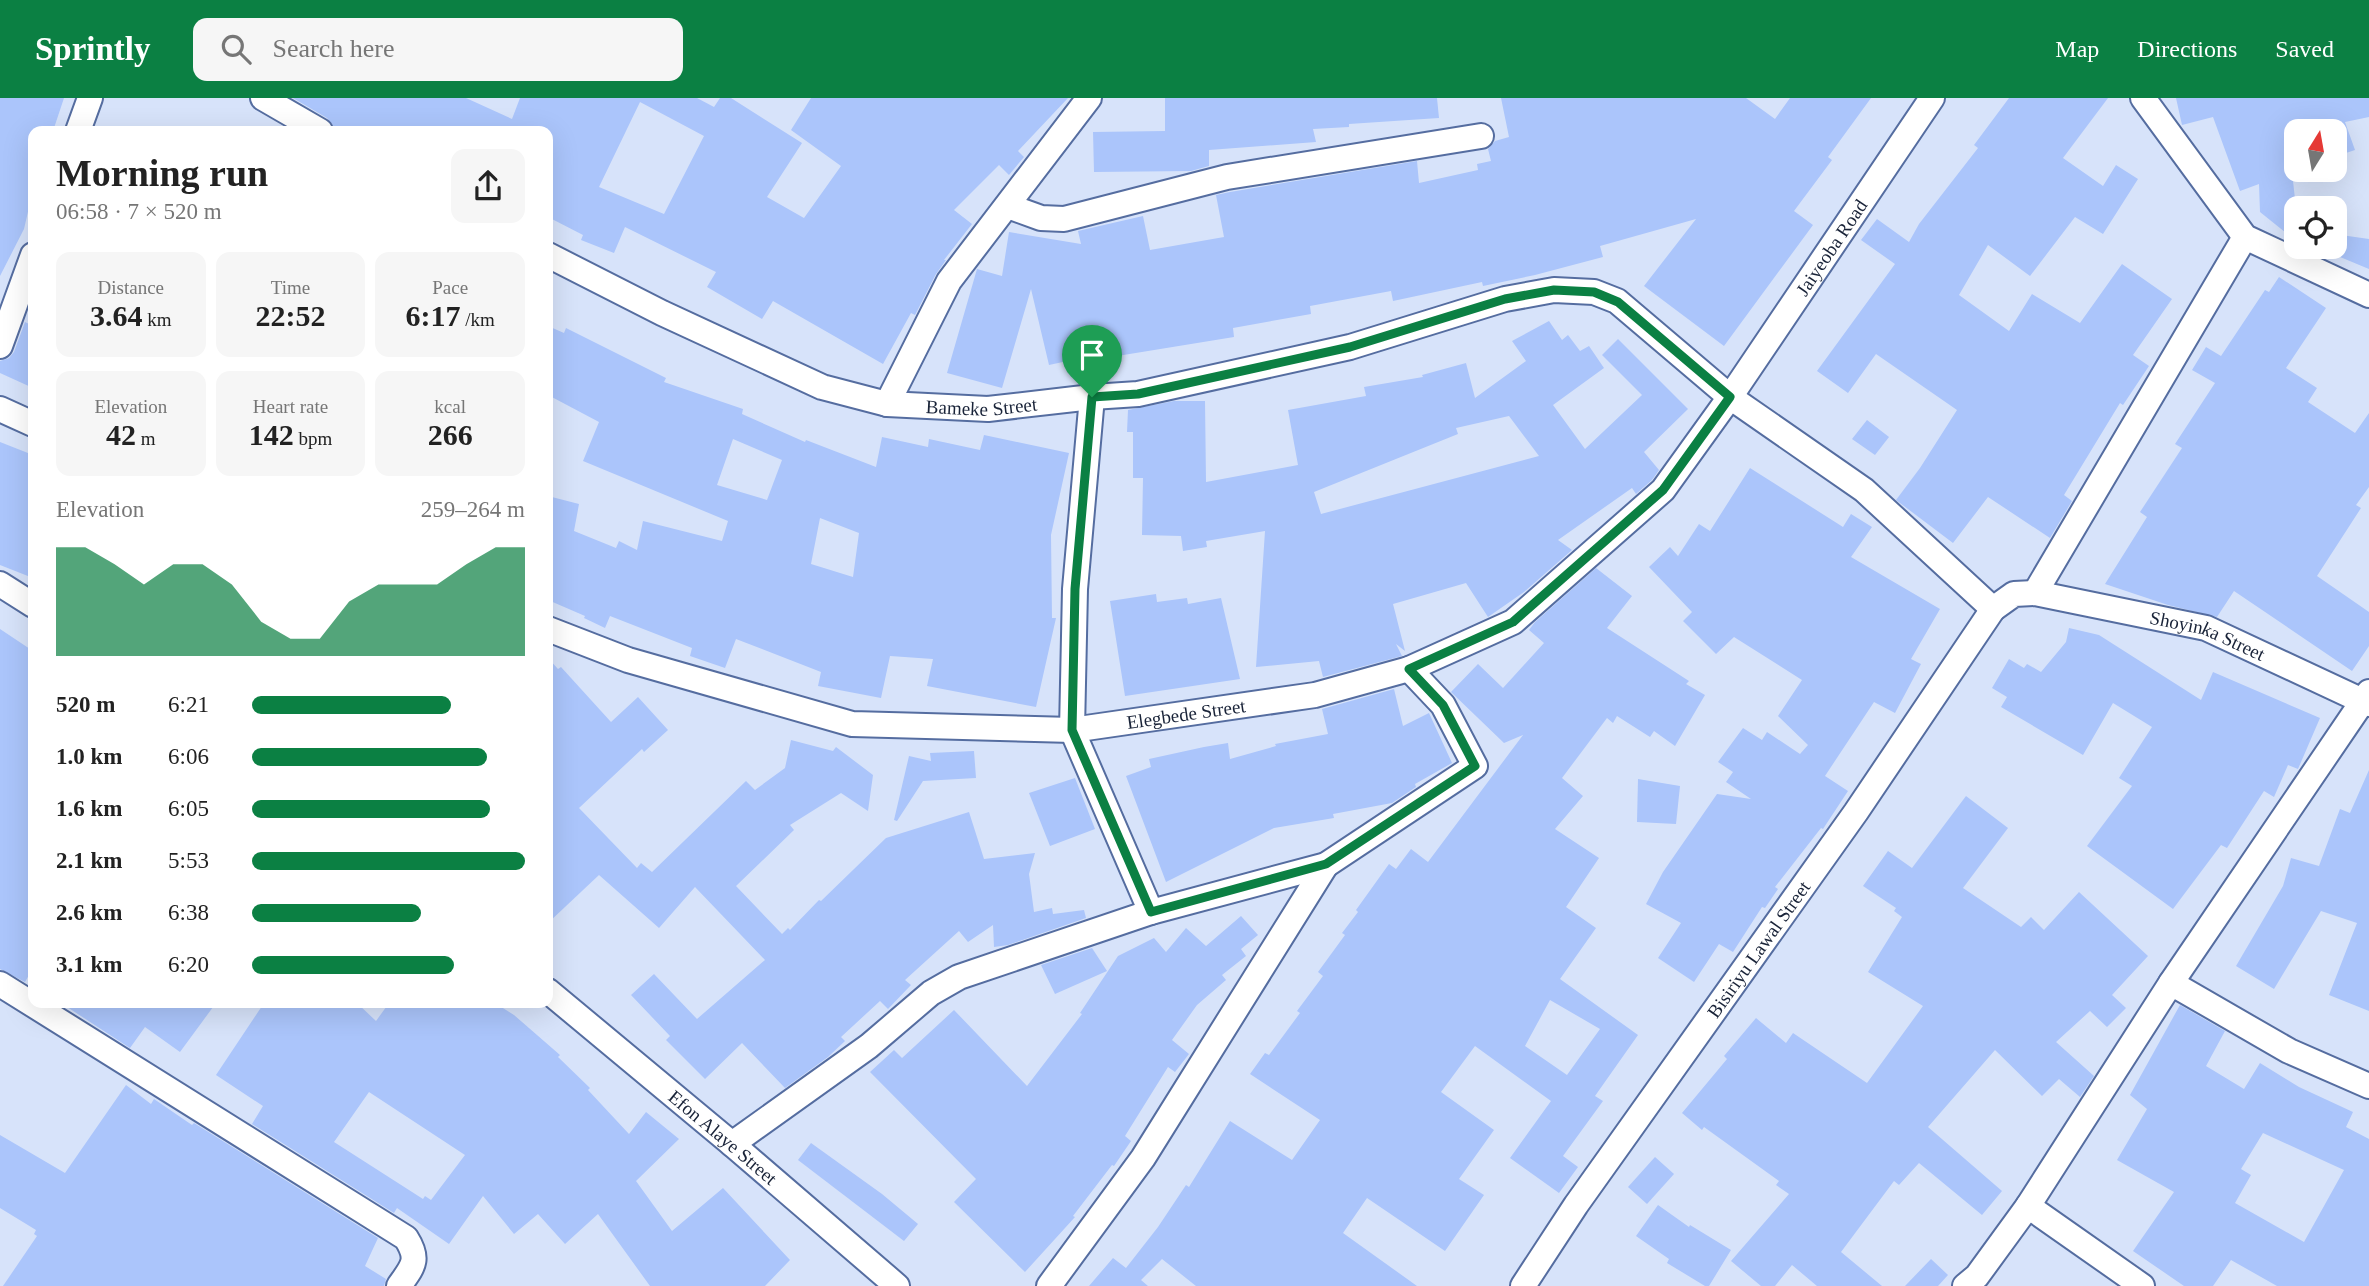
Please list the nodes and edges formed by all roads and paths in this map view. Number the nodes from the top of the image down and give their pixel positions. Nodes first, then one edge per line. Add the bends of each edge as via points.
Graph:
1 (90, 98) edge
2 (263, 98) edge
3 (1089, 98) edge
4 (1932, 98) edge
5 (2143, 98) edge
6 (80, 126) edge
7 (311, 126) edge
8 (1481, 136) dead end
9 (1007, 206) junction
10 (2245, 237) junction
11 (553, 258) edge
12 (28, 269) edge
13 (2369, 295) edge
14 (0, 346) edge
15 (1092, 397) junction
16 (1730, 397) junction
17 (887, 404) junction
18 (0, 409) edge
19 (28, 422) edge
20 (0, 584) edge
21 (2035, 593) junction
22 (28, 602) edge
23 (1993, 609) junction
24 (553, 631) edge
25 (1409, 669) junction
26 (2367, 699) edge
27 (1072, 730) junction
28 (1326, 864) junction
29 (1151, 912) junction
30 (2171, 982) junction
31 (0, 984) edge
32 (553, 995) edge
33 (28, 1002) edge
34 (38, 1008) edge
35 (2369, 1086) edge
36 (732, 1144) junction
37 (2028, 1206) junction
38 (880, 1281) edge
39 (1976, 1283) edge
40 (399, 1286) edge
41 (1049, 1286) edge
42 (1523, 1286) edge
43 (2142, 1286) edge

1 - 6 street
2 - 7 street
3 - 9 street
4 - 16 street, Jaiyeoba Road
5 - 10 street
8 - 9 street via 1227,177 1065,219 1041,218
9 - 17 street via 949,281
10 - 13 street
10 - 21 street
11 - 17 street, Bameke Street via 822,387
12 - 14 street
15 - 16 street, Bameke Street via 1138,394 1350,347 1505,299 1554,290 1594,292 1618,302
15 - 17 street, Bameke Street via 988,409
15 - 27 street via 1075,589
16 - 23 street, Bameke Street via 1864,490
16 - 25 street, Elegbede Street via 1663,490 1513,622
18 - 19 street
20 - 22 street
21 - 23 street via 2014,594
21 - 26 street, Shoyinka Street via 2206,628
23 - 42 street, Bisiriyu Lawal Street
24 - 27 street, Elegbede Street via 628,660 852,724
25 - 27 street, Elegbede Street via 1315,695
25 - 28 street via 1443,705 1475,766
26 - 30 street
27 - 29 street
28 - 29 street
28 - 41 street via 1143,1158
29 - 36 street via 950,982
30 - 35 street via 2289,1051
30 - 37 street
31 - 33 street
32 - 36 street, Efon Alaye Street
34 - 40 street via 406,1238 414,1251 413,1265
36 - 38 street, Efon Alaye Street
37 - 39 street
37 - 43 street

